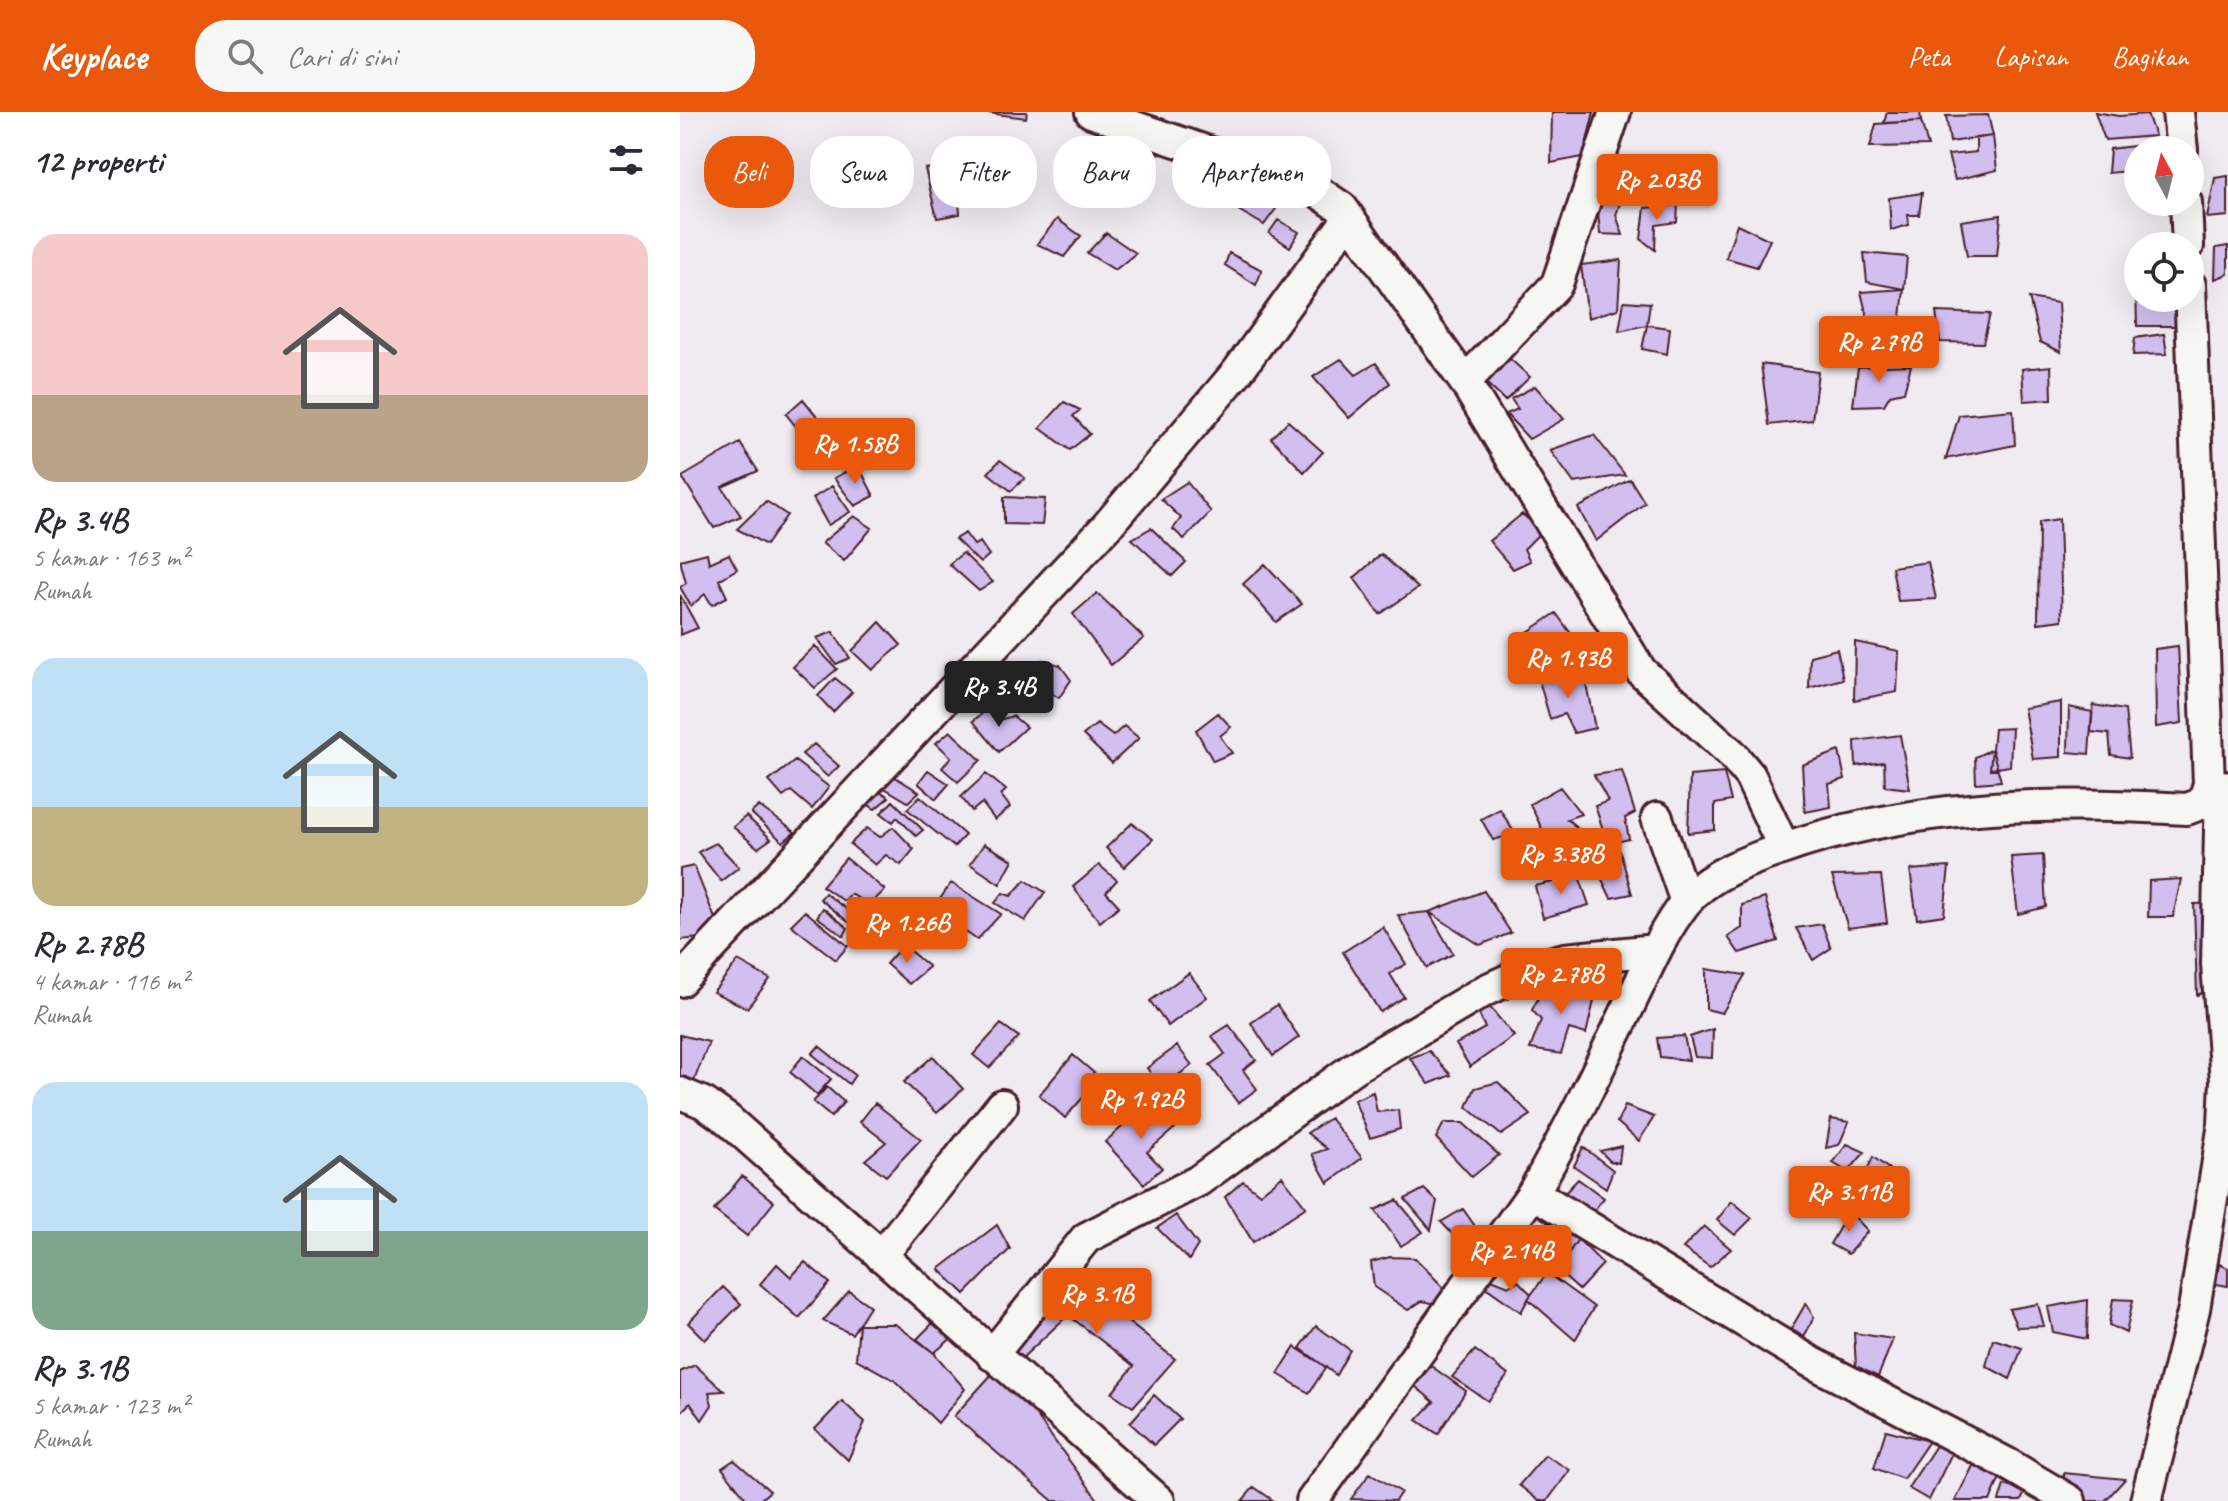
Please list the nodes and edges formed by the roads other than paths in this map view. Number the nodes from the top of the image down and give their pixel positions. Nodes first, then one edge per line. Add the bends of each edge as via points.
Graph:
1 (1091, 112) edge
2 (1615, 112) edge
3 (2178, 112) edge
4 (2181, 136) edge
5 (1349, 218) junction
6 (2192, 312) edge
7 (1465, 382) junction
8 (2214, 591) edge
9 (2219, 786) edge
10 (1657, 818) dead end
11 (1784, 848) junction
12 (1686, 902) junction
13 (1656, 950) junction
14 (680, 981) edge
15 (680, 1093) edge
16 (1002, 1105) dead end
17 (1533, 1193) junction
18 (881, 1256) junction
19 (992, 1355) junction
20 (1159, 1501) edge
21 (1312, 1501) edge
22 (2070, 1501) edge
23 (2146, 1501) edge

1 - 5 street via 1311,187
2 - 7 street via 1557,284
3 - 4 street
5 - 7 street
5 - 14 street via 1238,371 1116,515
6 - 8 street
7 - 11 street via 1641,671 1750,776
8 - 9 street
9 - 11 street via 2203,803 2187,809 2056,803 1918,816 1867,823
9 - 23 street via 2217,964 2224,1124 2191,1322
10 - 12 street
11 - 12 street via 1718,876
12 - 13 street
13 - 17 street
13 - 19 street via 1539,966 1486,990 1340,1076 1198,1181 1086,1238
15 - 18 street via 727,1119
16 - 18 street
17 - 21 street
17 - 22 street via 1811,1362
18 - 19 street
19 - 20 street

